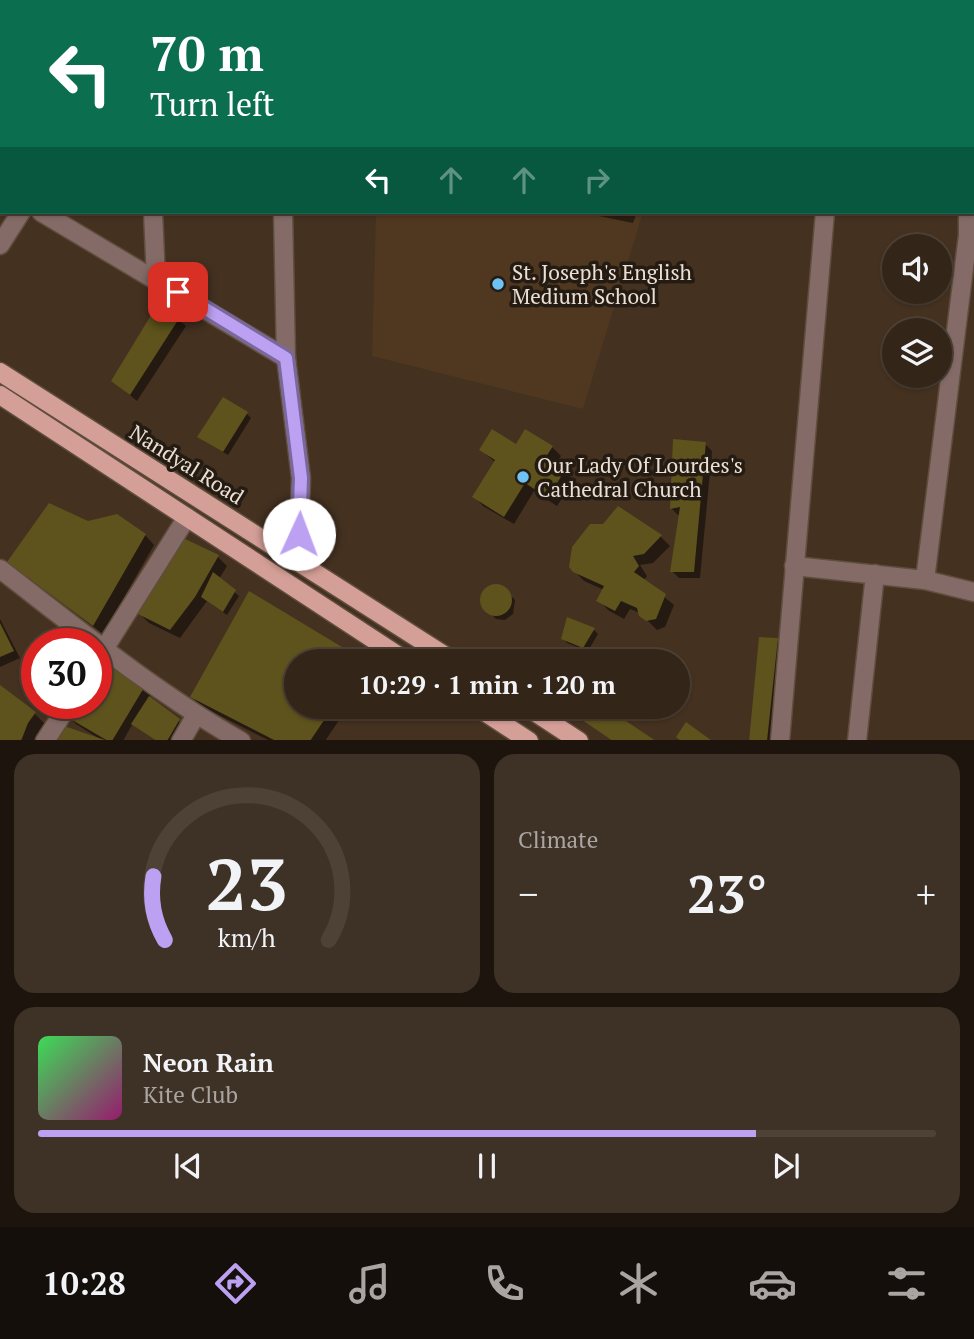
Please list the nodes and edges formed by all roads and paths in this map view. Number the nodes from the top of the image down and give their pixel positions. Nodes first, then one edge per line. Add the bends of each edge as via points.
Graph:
1 (20, 214) edge
2 (44, 214) edge
3 (153, 214) edge
4 (283, 214) edge
5 (825, 214) edge
6 (968, 214) edge
7 (971, 235) edge
8 (0, 245) edge
9 (156, 279) junction
10 (286, 358) junction
11 (0, 372) edge
12 (0, 395) edge
13 (187, 517) junction
14 (298, 562) junction
15 (794, 566) junction
16 (0, 569) edge
17 (875, 574) junction
18 (925, 580) junction
19 (974, 592) edge
20 (68, 628) edge
21 (112, 637) edge
22 (388, 649) edge
23 (435, 649) edge
24 (112, 663) edge
25 (196, 715) junction
26 (59, 719) edge
27 (496, 719) edge
28 (546, 719) edge
29 (45, 740) edge
30 (181, 740) edge
31 (241, 740) edge
32 (529, 740) edge
33 (579, 740) edge
34 (780, 740) edge
35 (857, 740) edge

1 - 8 street
2 - 9 street
3 - 9 street
4 - 10 street
5 - 15 street
6 - 7 street
7 - 18 street
9 - 10 street
10 - 14 street via 301,478
11 - 14 main road, Nandyal Road
12 - 13 main road, Nandyal Road
13 - 21 street
13 - 22 main road, Nandyal Road
14 - 23 main road, Nandyal Road
15 - 17 street
15 - 34 street
16 - 20 street
17 - 18 street
17 - 35 street
18 - 19 street
24 - 25 street
25 - 30 street
25 - 31 street
26 - 29 street
27 - 32 main road
28 - 33 main road

